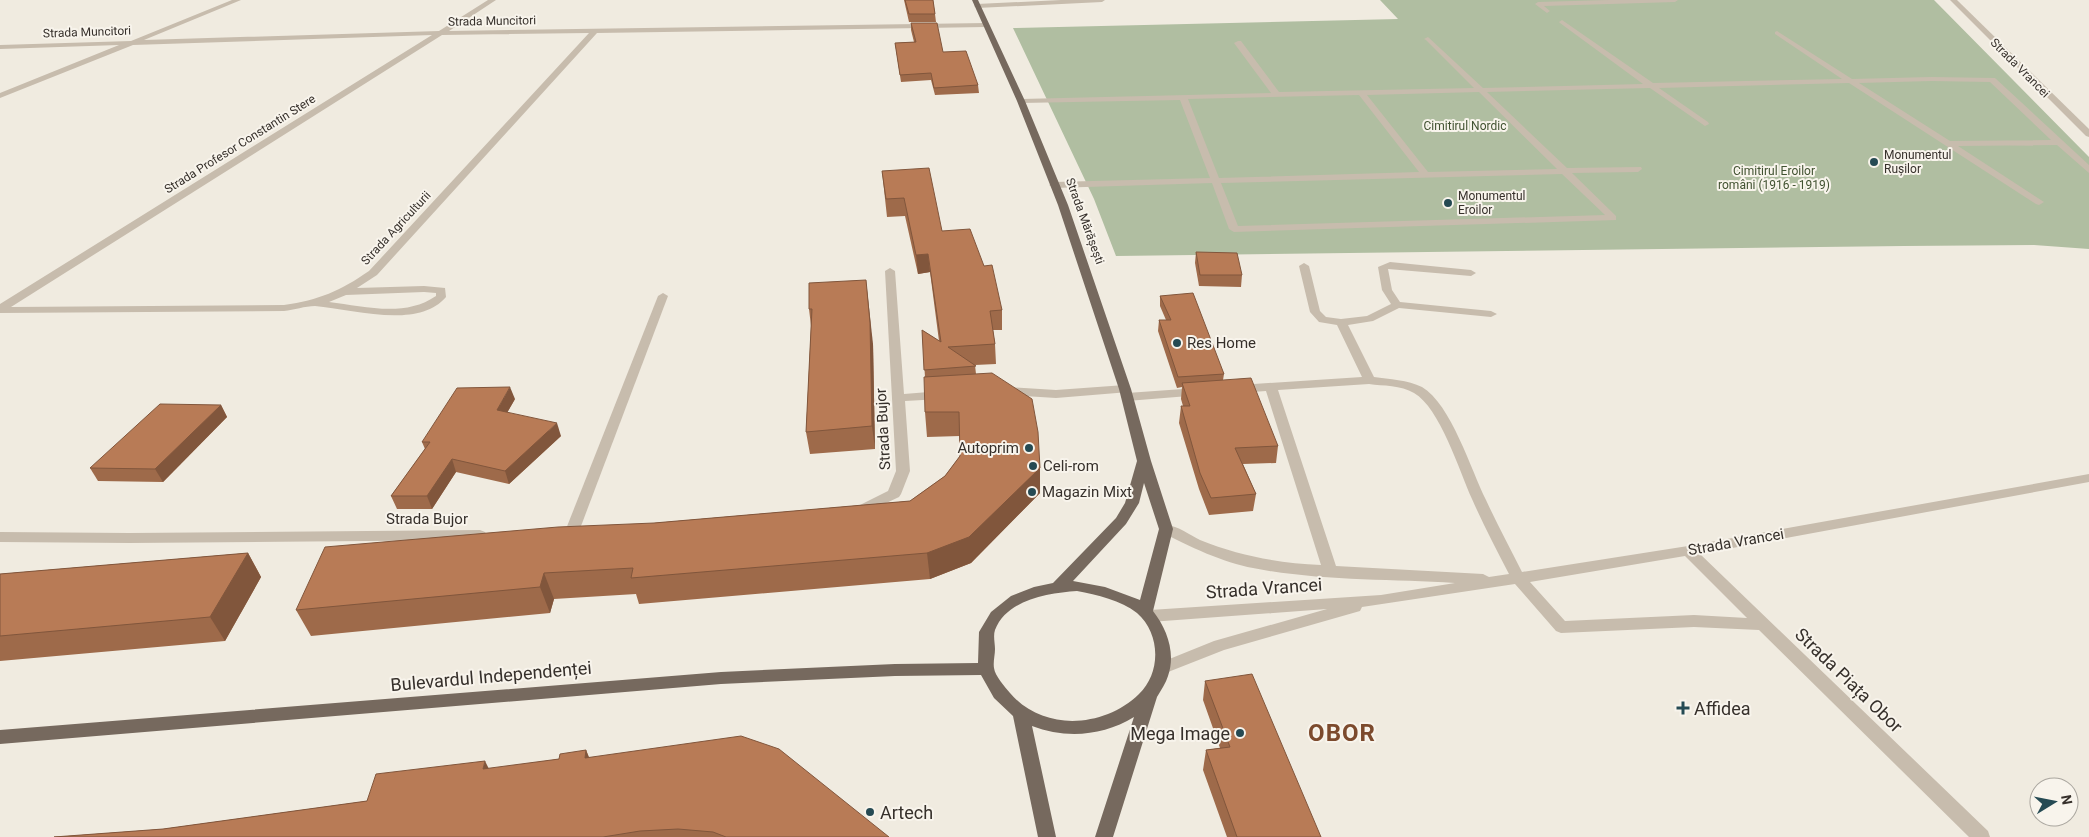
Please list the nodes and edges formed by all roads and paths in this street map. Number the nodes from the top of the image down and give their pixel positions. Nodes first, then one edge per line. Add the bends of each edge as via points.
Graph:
1 (238, 0) edge
2 (493, 0) edge
3 (1102, 0) edge
4 (1675, 0) edge
5 (1952, 0) edge
6 (1038, 2) edge
7 (1535, 2) edge
8 (976, 3) edge
9 (1548, 11) dead end
10 (1562, 22) dead end
11 (986, 25) junction
12 (595, 31) junction
13 (439, 33) junction
14 (1777, 33) dead end
15 (1428, 40) dead end
16 (139, 41) junction
17 (1238, 43) dead end
18 (0, 47) edge
19 (1851, 81) junction
20 (1652, 86) junction
21 (22, 87) junction
22 (1478, 90) junction
23 (0, 91) edge
24 (1361, 93) junction
25 (1277, 95) junction
26 (0, 96) edge
27 (1183, 97) junction
28 (1020, 101) junction
29 (2073, 119) junction
30 (2089, 119) edge
31 (1706, 124) dead end
32 (2089, 134) edge
33 (2059, 142) junction
34 (1948, 144) junction
35 (1638, 169) dead end
36 (2089, 170) edge
37 (1565, 172) junction
38 (1426, 175) junction
39 (1215, 180) junction
40 (1054, 185) junction
41 (2039, 202) dead end
42 (1304, 266) dead end
43 (890, 271) dead end
44 (1470, 273) dead end
45 (347, 292) junction
46 (663, 296) dead end
47 (316, 304) junction
48 (1397, 305) junction
49 (0, 309) edge
50 (1491, 314) dead end
51 (1341, 322) junction
52 (1369, 380) junction
53 (1271, 386) junction
54 (1225, 390) edge
55 (992, 391) edge
56 (1207, 391) edge
57 (1126, 393) junction
58 (955, 394) edge
59 (898, 398) junction
60 (1144, 461) junction
61 (2089, 478) edge
62 (846, 512) edge
63 (1166, 529) junction
64 (590, 534) edge
65 (492, 535) edge
66 (0, 537) edge
67 (1688, 551) junction
68 (1330, 571) junction
69 (1513, 579) junction
70 (1058, 587) junction
71 (1381, 600) junction
72 (1147, 614) junction
73 (1763, 624) junction
74 (1163, 668) junction
75 (986, 669) junction
76 (1150, 696) junction
77 (1021, 715) junction
78 (0, 737) edge
79 (1047, 837) edge
80 (1104, 837) edge
81 (1981, 837) edge

1 - 16 street
2 - 13 street, Strada Profesor Constantin Stere
3 - 6 street
4 - 7 street
5 - 29 street, Strada Vrancei
6 - 8 street
7 - 9 street
8 - 11 main road, Strada Mărășești
10 - 20 street
11 - 12 street, Strada Muncitori
11 - 28 main road, Strada Mărășești
12 - 13 street, Strada Muncitori
12 - 45 street, Strada Agriculturii via 373,273
13 - 16 street, Strada Muncitori
13 - 49 street, Strada Profesor Constantin Stere
14 - 19 street
15 - 22 street
16 - 18 street, Strada Muncitori
16 - 21 street
17 - 25 street
19 - 20 street
19 - 33 street via 1992,80
19 - 34 street
20 - 22 street
20 - 31 street
21 - 23 street
21 - 26 street
22 - 24 street
22 - 37 street
24 - 25 street
24 - 38 street
25 - 27 street
27 - 28 street
27 - 39 street
28 - 40 main road, Strada Mărășești
29 - 30 street
29 - 32 street, Strada Vrancei
33 - 34 street
33 - 36 street
34 - 41 street
35 - 37 street
37 - 38 street
37 - 39 street via 1613,218 1234,229
38 - 39 street
39 - 40 street
40 - 57 main road, Strada Mărășești
42 - 51 street via 1315,312 1323,320
43 - 59 street, Strada Bujor
44 - 48 street via 1383,267 1387,290
45 - 47 street, Strada Agriculturii
45 - 47 street via 424,288 441,290 442,297 415,311 391,314
46 - 64 street via 566,534
47 - 49 street, Strada Agriculturii via 284,308
48 - 50 street
48 - 51 street via 1369,319
51 - 52 street
52 - 53 street
52 - 69 street via 1404,385 1418,390 1432,401 1443,418
53 - 54 street
53 - 68 street
55 - 57 street
56 - 57 street
57 - 60 main road, Strada Mărășești
58 - 59 street
59 - 62 street, Strada Bujor via 903,471 894,494 864,510
60 - 63 main road, Strada Mărășești
60 - 70 main road via 1132,503 1121,521
61 - 67 street, Strada Vrancei
63 - 68 street via 1252,563
63 - 72 main road
65 - 66 street, Strada Bujor
67 - 69 street, Strada Vrancei
67 - 73 street, Strada Piața Obor
68 - 69 street
69 - 71 street, Strada Vrancei
69 - 73 street via 1562,627 1694,621
70 - 72 main road via 1097,589 1115,595
70 - 75 main road via 1016,600 998,613 987,629
71 - 72 street, Strada Vrancei
71 - 74 street, Strada Vrancei via 1220,645
72 - 74 main road via 1161,640
73 - 81 street, Strada Piața Obor
74 - 76 main road
75 - 77 main road via 1000,695
75 - 78 main road, Bulevardul Independenței via 721,678
76 - 77 main road via 1131,712 1106,723 1077,728 1048,724
76 - 80 main road
77 - 79 main road

